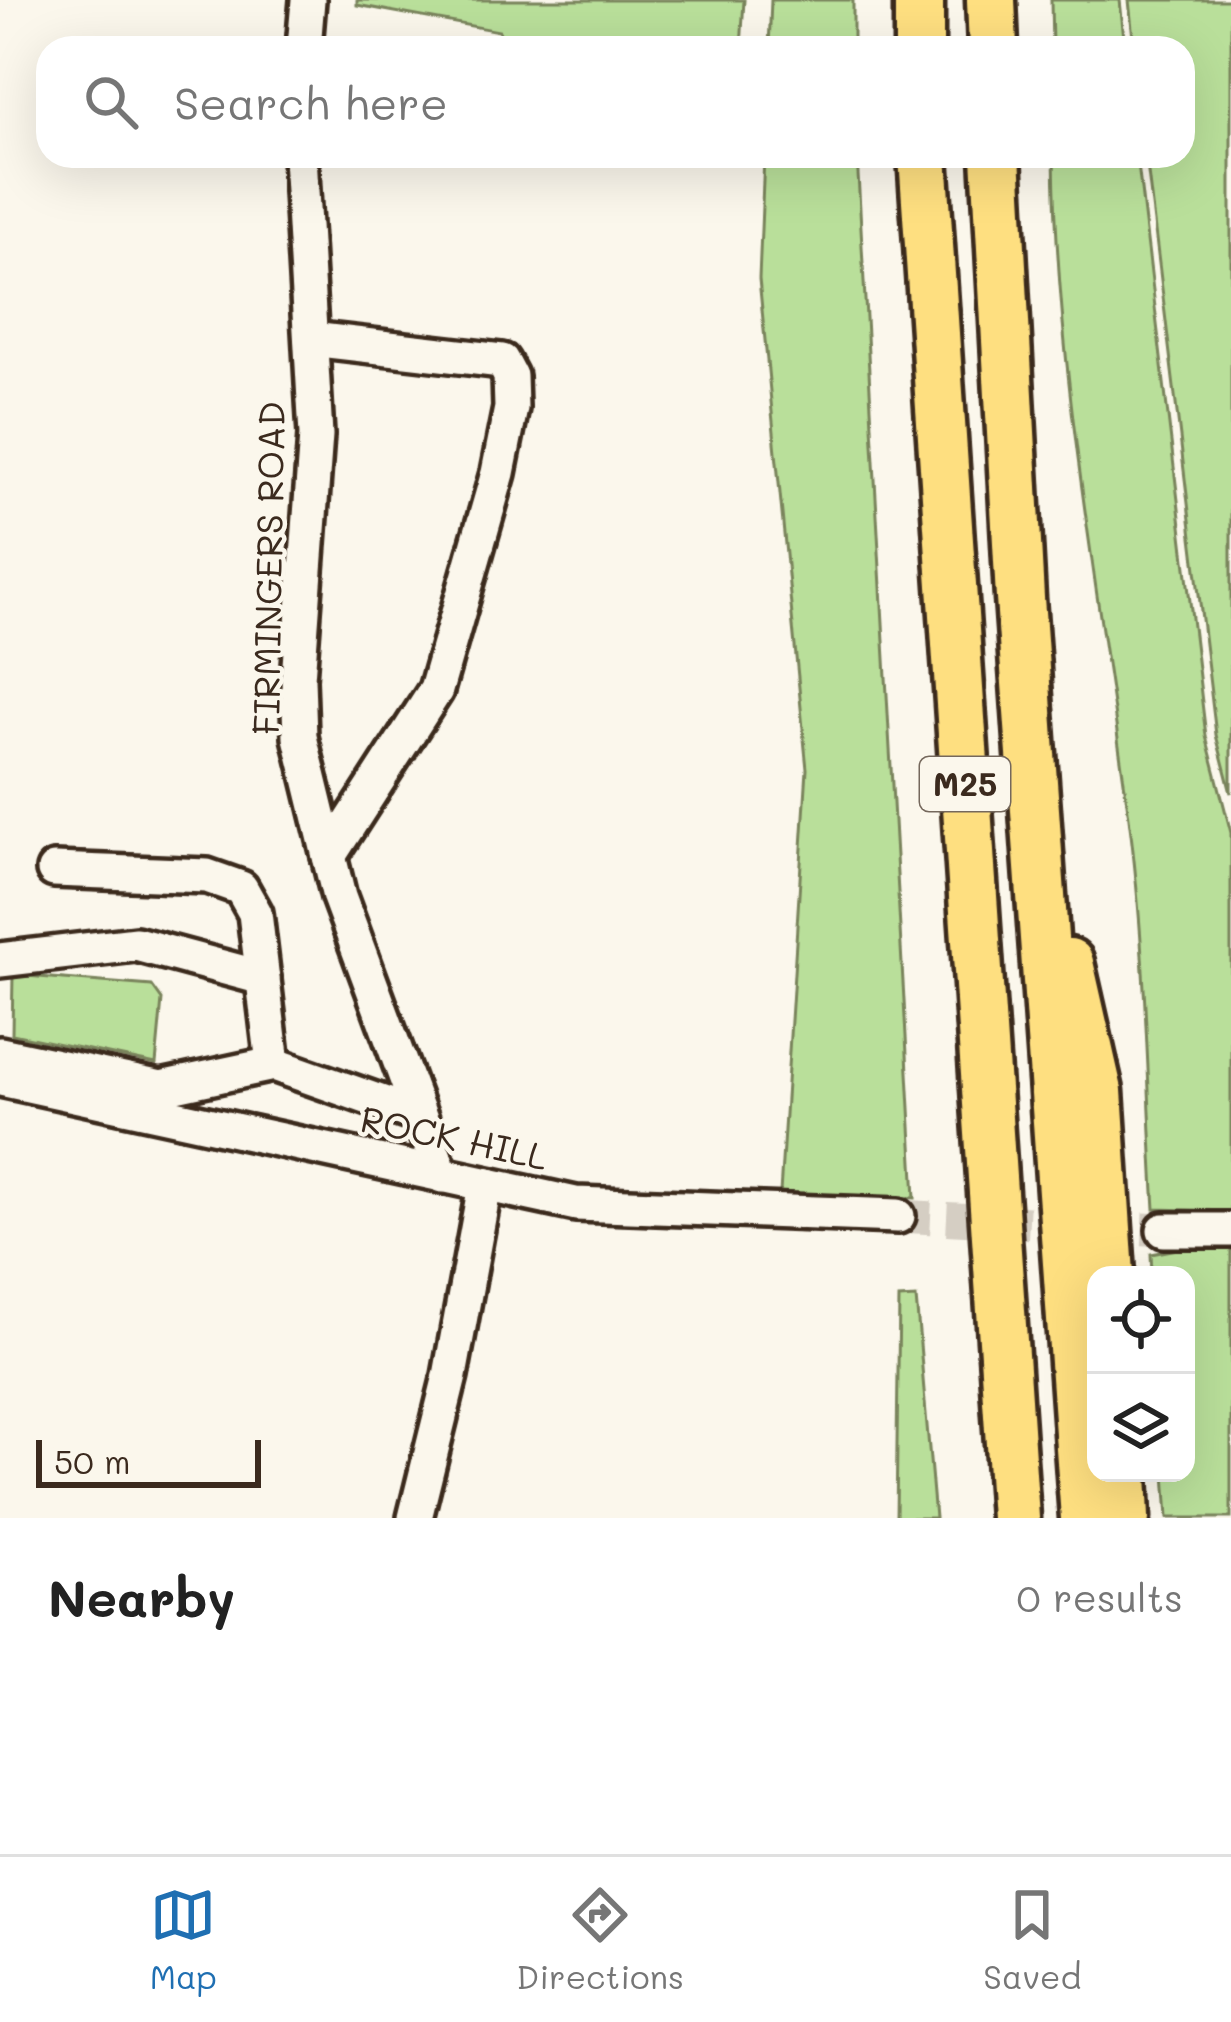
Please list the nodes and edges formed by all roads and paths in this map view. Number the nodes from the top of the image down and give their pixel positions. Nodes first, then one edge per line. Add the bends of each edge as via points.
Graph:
1 (308, 0) edge
2 (919, 0) edge
3 (991, 0) edge
4 (305, 36) edge
5 (919, 36) edge
6 (992, 36) edge
7 (301, 168) edge
8 (924, 168) edge
9 (997, 168) edge
10 (311, 339) junction
11 (329, 856) junction
12 (53, 870) dead end
13 (1042, 878) junction
14 (0, 960) edge
15 (263, 978) junction
16 (0, 1054) edge
17 (272, 1064) junction
18 (0, 1079) edge
19 (417, 1115) junction
20 (442, 1176) junction
21 (484, 1185) junction
22 (898, 1216) tunnel mouth
23 (1164, 1230) tunnel mouth
24 (1231, 1230) edge
25 (1109, 1266) edge
26 (1009, 1411) junction
27 (1123, 1482) edge
28 (415, 1518) edge
29 (999, 1518) edge
30 (1016, 1518) edge
31 (1085, 1518) edge
32 (1125, 1518) edge

1 - 4 street
2 - 5 highway
3 - 6 highway
7 - 10 street, FIRMINGERS ROAD
8 - 26 highway, M25
9 - 13 highway, M25
10 - 11 street, FIRMINGERS ROAD via 316,436 300,737
10 - 11 street via 502,361 510,376 498,473 436,690
11 - 19 street, FIRMINGERS ROAD
12 - 15 street via 230,880 255,913
13 - 25 highway, M25 via 1089,1035
13 - 31 highway, M25
14 - 15 street via 136,944
15 - 17 street
16 - 17 street via 160,1088
17 - 19 street
18 - 20 street, ROCK HILL
19 - 20 street, FIRMINGERS ROAD
20 - 21 street, ROCK HILL
21 - 22 street, ROCK HILL via 576,1204
21 - 28 street
23 - 24 street
26 - 29 highway, M25
26 - 30 highway, M25
27 - 32 highway

